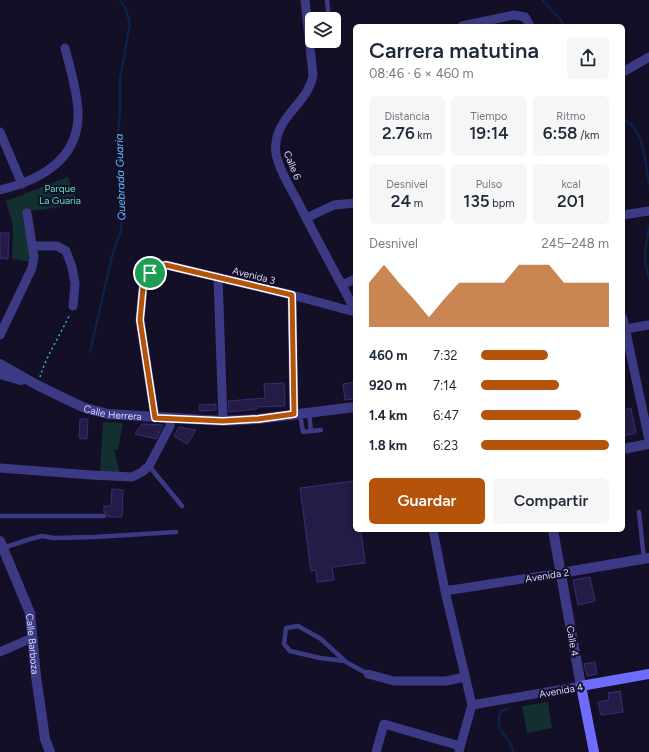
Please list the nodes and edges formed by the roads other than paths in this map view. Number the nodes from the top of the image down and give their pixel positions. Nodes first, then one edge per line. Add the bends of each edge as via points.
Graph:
1 (305, 0) edge
2 (327, 0) edge
3 (328, 12) edge
4 (471, 24) edge
5 (529, 24) edge
6 (65, 48) dead end
7 (649, 56) edge
8 (625, 71) edge
9 (0, 132) edge
10 (22, 184) junction
11 (0, 190) edge
12 (353, 203) edge
13 (647, 211) edge
14 (27, 213) dead end
15 (625, 215) edge
16 (306, 218) junction
17 (33, 246) junction
18 (218, 277) junction
19 (353, 280) edge
20 (342, 285) junction
21 (292, 295) junction
22 (73, 306) road end
23 (353, 307) edge
24 (353, 310) edge
25 (649, 325) edge
26 (625, 329) joint
27 (0, 335) edge
28 (0, 364) edge
29 (0, 374) edge
30 (37, 385) junction
31 (353, 407) edge
32 (301, 413) junction
33 (155, 418) junction
34 (171, 418) junction
35 (223, 421) junction
36 (321, 430) dead end
37 (311, 431) junction
38 (649, 440) edge
39 (649, 444) edge
40 (625, 449) edge
41 (149, 466) junction
42 (0, 468) edge
43 (182, 506) dead end
44 (639, 512) dead end
45 (0, 516) edge
46 (104, 516) dead end
47 (176, 532) dead end
48 (433, 532) edge
49 (553, 532) edge
50 (2, 544) edge
51 (646, 559) edge
52 (561, 574) junction
53 (445, 591) junction
54 (32, 638) junction
55 (0, 652) edge
56 (345, 661) junction
57 (368, 674) joint
58 (649, 674) edge
59 (465, 677) junction
60 (581, 686) junction
61 (472, 705) junction
62 (459, 749) edge
63 (50, 752) edge
64 (376, 752) edge
65 (594, 752) edge

1 - 16 street, Calle 6 via 313,75 307,92 279,130 276,150 280,167
2 - 3 lane
4 - 5 street via 514,14 524,17
6 - 10 street via 78,111 76,135 64,157 44,173
7 - 8 street
9 - 10 street
10 - 11 street
12 - 16 street via 334,205
13 - 15 street
14 - 17 street
16 - 20 street, Calle 6
17 - 22 street via 58,246 66,251 75,284
17 - 27 street via 32,268
18 - 21 street, Avenida 3
18 - 33 street, Avenida 3 via 166,265 156,267 143,288 140,320
18 - 35 street
19 - 20 street
20 - 23 street, Calle 6
21 - 24 street, Avenida 3
21 - 32 street
25 - 26 street
26 - 38 street
28 - 30 street, Calle Herrera
29 - 30 street
30 - 33 street, Calle Herrera via 95,411
31 - 32 street, Calle Herrera
32 - 35 street, Calle Herrera
32 - 37 lane
32 - 37 lane via 303,432
33 - 34 street, Calle Herrera
34 - 35 street, Calle Herrera
34 - 41 street via 170,426
36 - 37 lane
39 - 40 street
41 - 42 street via 137,475 127,477
41 - 43 lane
44 - 51 lane
45 - 46 lane
47 - 50 lane via 95,537 42,536
48 - 53 street
49 - 52 street, Calle 4
50 - 54 street, Calle Barboza via 30,613
51 - 52 street, Avenida 2
52 - 53 street, Avenida 2
52 - 60 street, Calle 4
53 - 59 street
54 - 55 street
54 - 63 street, Calle Barboza via 45,739
56 - 56 lane via 321,639 298,626 286,628 284,644 290,651
56 - 57 lane
57 - 59 street via 394,681 446,681
58 - 60 main road, Avenida 4
59 - 61 street
60 - 61 street, Avenida 4
60 - 65 main road, Calle 4
61 - 62 street
62 - 64 street via 384,724

